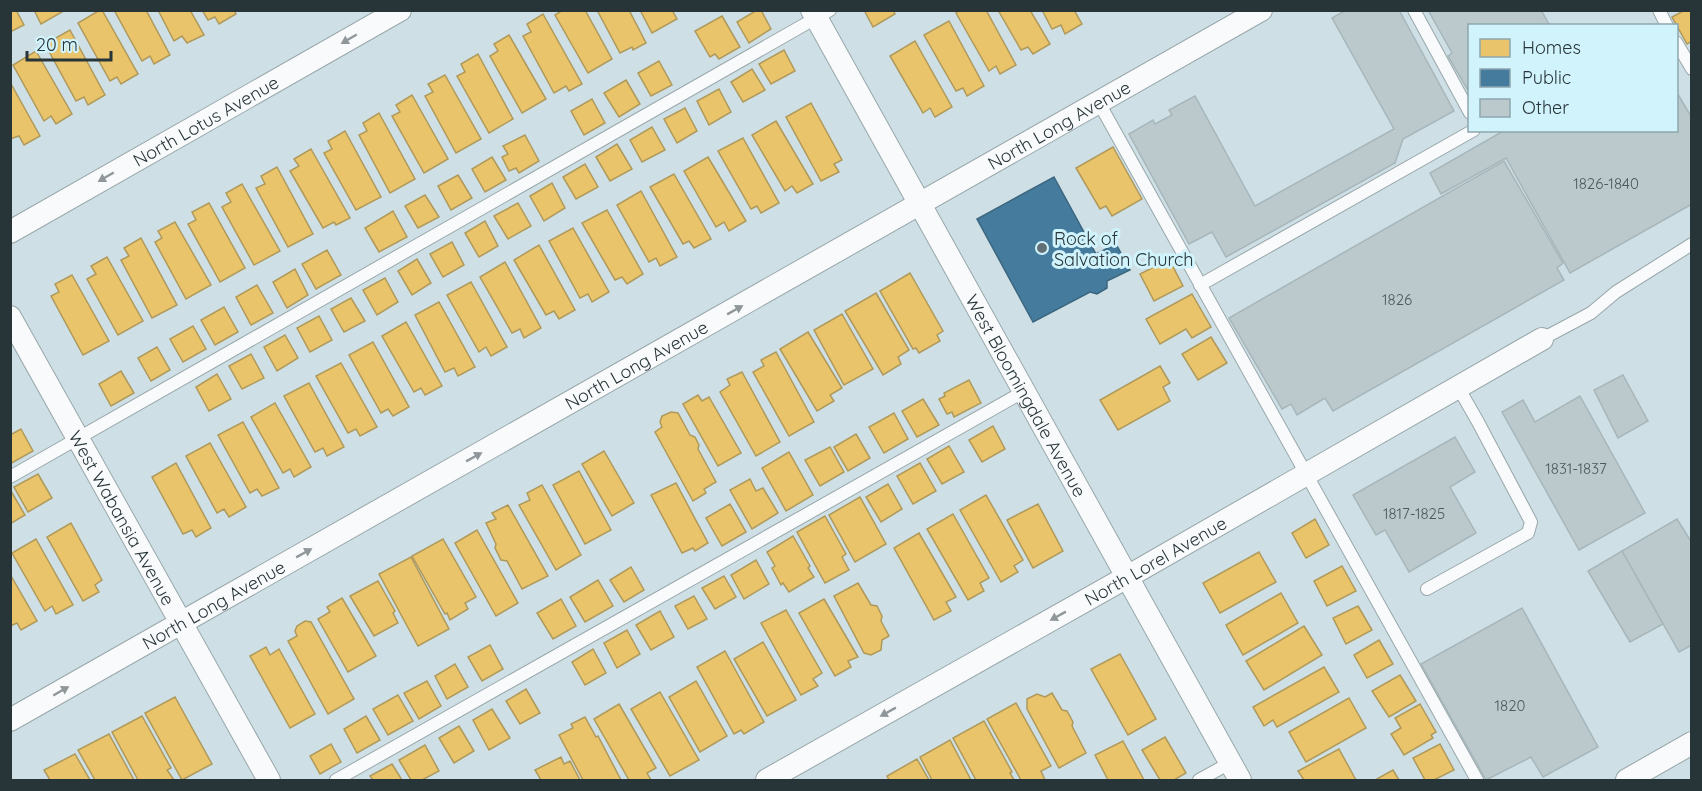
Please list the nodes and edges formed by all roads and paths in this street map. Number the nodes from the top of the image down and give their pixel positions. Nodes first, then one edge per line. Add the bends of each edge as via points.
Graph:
1 (400, 10) edge
2 (1262, 10) edge
3 (1414, 10) edge
4 (1659, 10) edge
5 (819, 13) edge
6 (1666, 24) edge
7 (1678, 44) edge
8 (1692, 69) edge
9 (1099, 103) junction
10 (1468, 109) edge
11 (1470, 132) edge
12 (920, 205) junction
13 (10, 232) edge
14 (1692, 244) edge
15 (1200, 285) junction
16 (10, 317) edge
17 (1542, 339) joint
18 (1458, 387) junction
19 (1023, 392) junction
20 (78, 438) junction
21 (1306, 474) junction
22 (10, 477) edge
23 (1127, 577) junction
24 (1427, 589) dead end
25 (181, 623) junction
26 (10, 720) edge
27 (1692, 743) edge
28 (1235, 772) edge
29 (268, 780) edge
30 (336, 780) edge
31 (768, 780) edge
32 (1199, 780) edge
33 (1477, 780) edge
34 (1627, 780) edge

1 -> 13 street, North Lotus Avenue
2 - 9 street, North Long Avenue
3 - 10 lane
4 - 6 lane
5 - 12 street, West Bloomingdale Avenue
5 - 20 lane
7 - 8 lane
9 - 12 street, North Long Avenue
9 - 15 lane
11 - 15 lane
12 - 19 street, West Bloomingdale Avenue
25 -> 12 street, North Long Avenue
14 - 17 lane via 1616,292 1591,313
15 - 21 lane
16 - 20 street, West Wabansia Avenue
17 - 18 street, North Lorel Avenue
18 - 21 street, North Lorel Avenue
18 - 24 lane via 1526,512 1530,530
19 - 23 street, West Bloomingdale Avenue
19 - 30 lane
20 - 22 lane
20 - 25 street, West Wabansia Avenue
21 - 23 street, North Lorel Avenue
21 - 33 lane
23 - 28 street, West Bloomingdale Avenue
23 -> 31 street, North Lorel Avenue
26 -> 25 street, North Long Avenue
25 - 29 street, West Wabansia Avenue
27 - 34 street
28 - 32 lane

